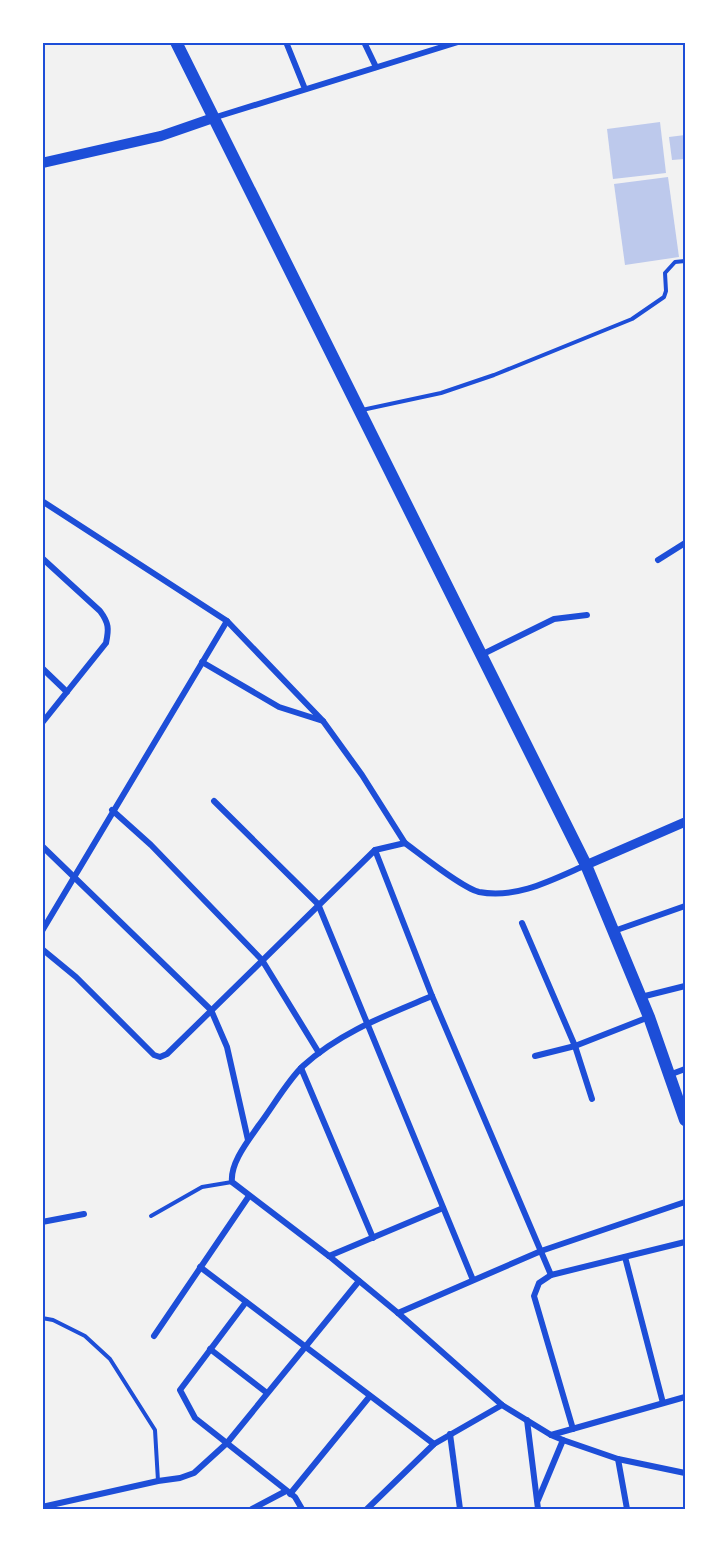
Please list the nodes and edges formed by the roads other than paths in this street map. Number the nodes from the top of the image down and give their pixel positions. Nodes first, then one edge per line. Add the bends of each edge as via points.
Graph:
1 (176, 42) edge
2 (286, 42) edge
3 (364, 42) edge
4 (458, 42) edge
5 (442, 44) edge
6 (376, 68) junction
7 (305, 89) junction
8 (213, 118) junction
9 (42, 163) edge
10 (685, 261) edge
11 (358, 411) junction
12 (42, 501) edge
13 (685, 543) edge
14 (42, 558) edge
15 (658, 560) dead end
16 (587, 615) dead end
17 (227, 621) junction
18 (480, 655) junction
19 (201, 662) junction
20 (42, 668) edge
21 (67, 692) junction
22 (323, 721) junction
23 (42, 723) edge
24 (214, 801) dead end
25 (112, 810) junction
26 (685, 822) edge
27 (405, 843) junction
28 (42, 846) edge
29 (375, 850) junction
30 (586, 865) junction
31 (75, 878) junction
32 (318, 904) junction
33 (685, 906) edge
34 (522, 923) dead end
35 (42, 931) edge
36 (613, 931) junction
37 (42, 949) edge
38 (262, 960) junction
39 (685, 986) edge
40 (432, 996) junction
41 (641, 997) junction
42 (211, 1011) junction
43 (649, 1017) junction
44 (367, 1024) junction
45 (575, 1046) junction
46 (319, 1053) junction
47 (535, 1056) dead end
48 (301, 1068) junction
49 (685, 1069) edge
50 (669, 1075) junction
51 (592, 1099) dead end
52 (685, 1120) edge
53 (248, 1140) junction
54 (232, 1182) junction
55 (249, 1196) junction
56 (685, 1202) edge
57 (443, 1208) junction
58 (84, 1214) dead end
59 (151, 1216) dead end
60 (42, 1222) edge
61 (373, 1238) junction
62 (685, 1242) edge
63 (541, 1251) junction
64 (329, 1256) junction
65 (625, 1257) junction
66 (200, 1267) junction
67 (551, 1275) junction
68 (473, 1280) junction
69 (359, 1281) junction
70 (246, 1302) junction
71 (398, 1313) junction
72 (42, 1318) edge
73 (154, 1336) dead end
74 (305, 1347) junction
75 (210, 1349) junction
76 (267, 1393) junction
77 (370, 1396) junction
78 (685, 1397) edge
79 (663, 1403) junction
80 (502, 1405) junction
81 (527, 1420) junction
82 (573, 1429) junction
83 (450, 1434) junction
84 (551, 1435) junction
85 (564, 1440) junction
86 (227, 1443) junction
87 (434, 1444) junction
88 (618, 1459) junction
89 (685, 1473) edge
90 (158, 1481) junction
91 (288, 1492) junction
92 (537, 1505) edge
93 (42, 1507) edge
94 (252, 1509) edge
95 (302, 1509) edge
96 (367, 1509) edge
97 (460, 1509) edge
98 (627, 1509) edge

1 - 8 main road
2 - 7 street
3 - 6 street
4 - 5 street
5 - 6 street
6 - 7 street
7 - 8 street
8 - 9 main road via 160,136
8 - 11 main road
10 - 11 lane via 675,262 665,273 664,297 632,319 441,393
11 - 18 main road
12 - 17 street
13 - 15 street
14 - 21 street via 108,622 106,643
16 - 18 street via 554,619
17 - 19 street
17 - 22 street
18 - 30 main road
19 - 22 street via 279,707
19 - 25 street
20 - 21 street
21 - 23 street
22 - 27 street
24 - 32 street
25 - 31 street
25 - 38 street
26 - 30 street
27 - 29 street
27 - 30 street via 477,891 512,893
28 - 31 street
29 - 32 street
29 - 40 street
30 - 36 main road
31 - 35 street
31 - 42 street
32 - 38 street
32 - 44 street
33 - 36 street
34 - 45 street
36 - 41 main road
37 - 42 street via 76,976 160,1058
38 - 42 street
38 - 46 street
39 - 41 street
40 - 44 street
40 - 63 street
41 - 43 main road
42 - 53 street via 226,1047
43 - 45 street
43 - 50 main road
44 - 46 street
44 - 57 street
45 - 47 street
45 - 51 street
46 - 48 street
48 - 53 street
48 - 61 street
49 - 50 street
50 - 52 main road
53 - 54 street via 231,1173
54 - 55 street
54 - 59 lane via 202,1187
55 - 64 street
55 - 66 street
56 - 63 street
57 - 61 street
57 - 68 street
58 - 60 street
61 - 64 street
62 - 65 street
63 - 67 street
63 - 68 street
64 - 69 street
65 - 67 street
65 - 79 street
66 - 70 street
66 - 73 street
67 - 82 street via 539,1282 534,1296
68 - 71 street
69 - 71 street
69 - 74 street
70 - 74 street
70 - 75 street
71 - 80 street
72 - 90 lane via 85,1336 110,1359 155,1430
74 - 76 street
74 - 77 street
75 - 76 street
75 - 86 street via 180,1390 195,1418
76 - 86 street
77 - 87 street
77 - 91 street
78 - 79 street
79 - 82 street
80 - 81 street
80 - 83 street
81 - 84 street
81 - 92 street
82 - 84 street
83 - 87 street
83 - 97 street
84 - 85 street
85 - 88 street
85 - 92 street
86 - 90 street via 194,1473
86 - 91 street
87 - 96 street
88 - 89 street
88 - 98 street
90 - 93 street
91 - 94 street
91 - 95 street

